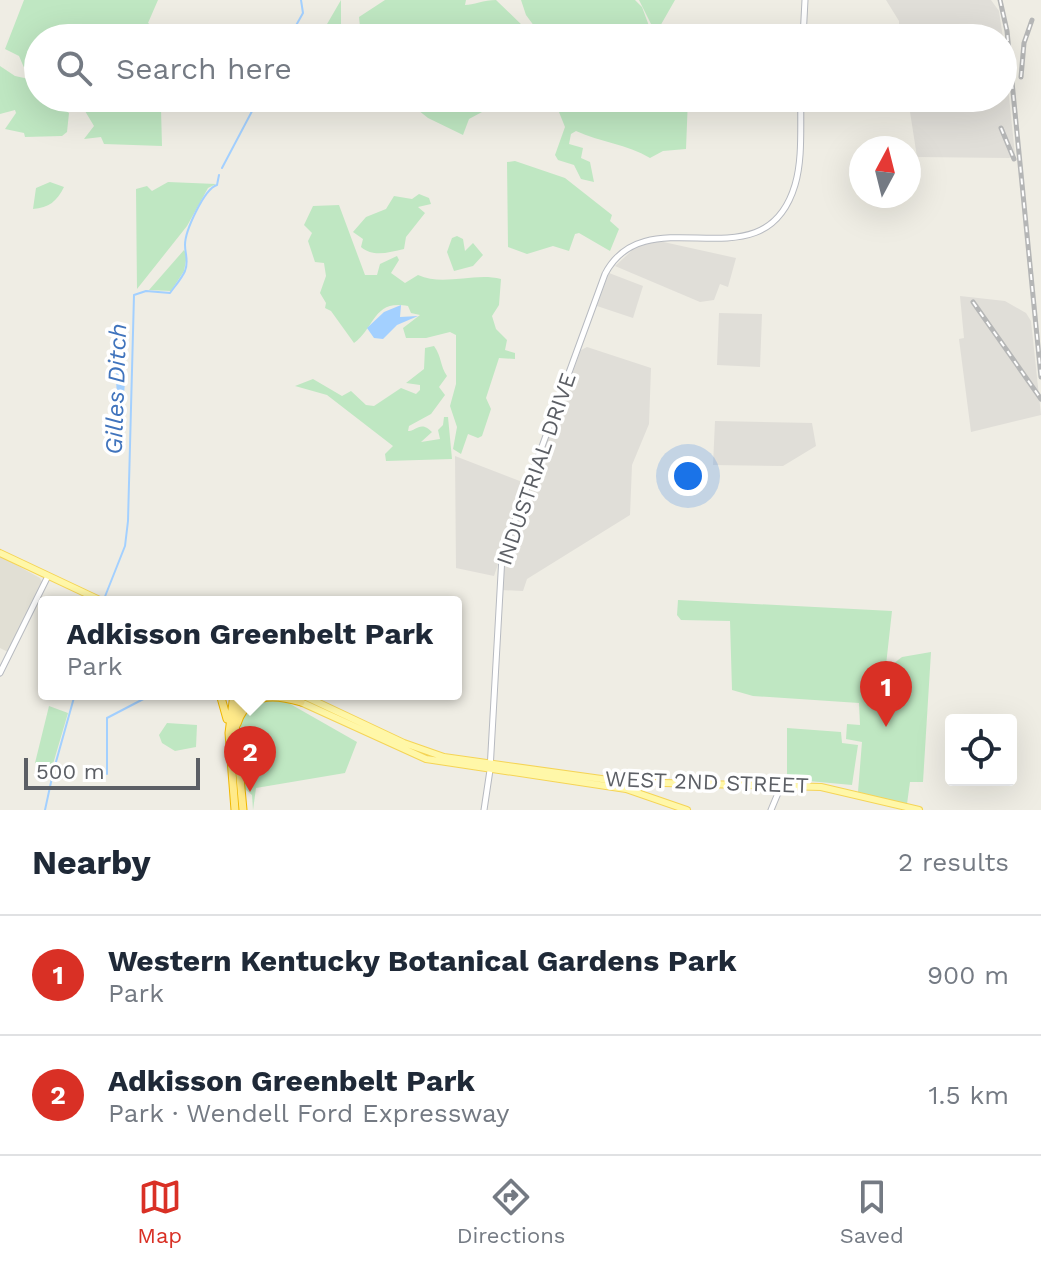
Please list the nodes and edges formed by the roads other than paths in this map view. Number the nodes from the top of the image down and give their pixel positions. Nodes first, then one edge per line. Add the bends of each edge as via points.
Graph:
1 (805, 0) edge
2 (804, 24) edge
3 (800, 112) edge
4 (0, 554) edge
5 (47, 577) junction
6 (82, 596) edge
7 (90, 596) edge
8 (0, 673) edge
9 (222, 700) edge
10 (236, 700) edge
11 (256, 700) edge
12 (304, 700) edge
13 (232, 732) junction
14 (490, 767) junction
15 (781, 785) junction
16 (235, 810) edge
17 (243, 810) edge
18 (484, 810) edge
19 (687, 810) edge
20 (771, 810) edge
21 (919, 810) edge

1 - 2 street
3 - 14 street, INDUSTRIAL DRIVE via 798,171 776,216 747,236 714,241 660,236 637,243 618,255 605,274 505,544 498,581
4 - 5 main road
5 - 6 main road
5 - 7 main road
5 - 8 street
9 - 13 highway
10 - 13 highway
11 - 13 highway via 244,709
12 - 14 main road via 420,757
13 - 16 highway
13 - 17 highway
14 - 15 main road, WEST 2ND STREET via 588,778
14 - 18 street, INDUSTRIAL DRIVE
14 - 19 main road via 606,786
15 - 20 street
15 - 21 main road, WEST 2ND STREET via 833,788

